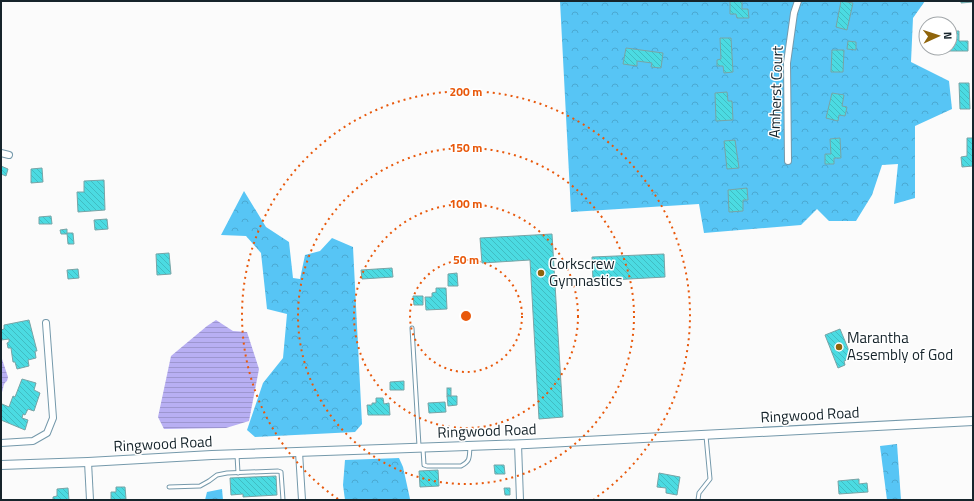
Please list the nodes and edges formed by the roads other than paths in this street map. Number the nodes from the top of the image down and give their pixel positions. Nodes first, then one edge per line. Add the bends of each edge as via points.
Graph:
1 (798, 1) edge
2 (1, 152) edge
3 (9, 155) dead end
4 (788, 161) dead end
5 (46, 323) dead end
6 (412, 328) dead end
7 (973, 421) edge
8 (706, 434) junction
9 (1, 443) edge
10 (518, 444) junction
11 (470, 446) junction
12 (421, 447) junction
13 (299, 452) junction
14 (237, 454) junction
15 (88, 462) junction
16 (1, 465) edge
17 (238, 473) junction
18 (169, 487) dead end
19 (90, 500) edge
20 (283, 500) edge
21 (302, 500) edge
22 (520, 500) edge
23 (698, 500) edge

1 - 4 street, Amherst Court via 794,12 787,63
2 - 3 street
5 - 9 street via 53,418 47,433 33,441
6 - 12 lane
7 - 8 street, Ringwood Road
8 - 10 street, Ringwood Road
8 - 23 lane via 710,479 699,493
10 - 11 street, Ringwood Road
10 - 22 street
11 - 12 street, Ringwood Road
11 - 12 lane via 469,460 461,466 424,465
12 - 13 street, Ringwood Road
13 - 14 street, Ringwood Road
13 - 21 street
14 - 15 street, Ringwood Road
14 - 17 lane
15 - 16 street, Ringwood Road
15 - 19 street
17 - 18 lane via 216,475 200,486
17 - 20 lane via 281,472

